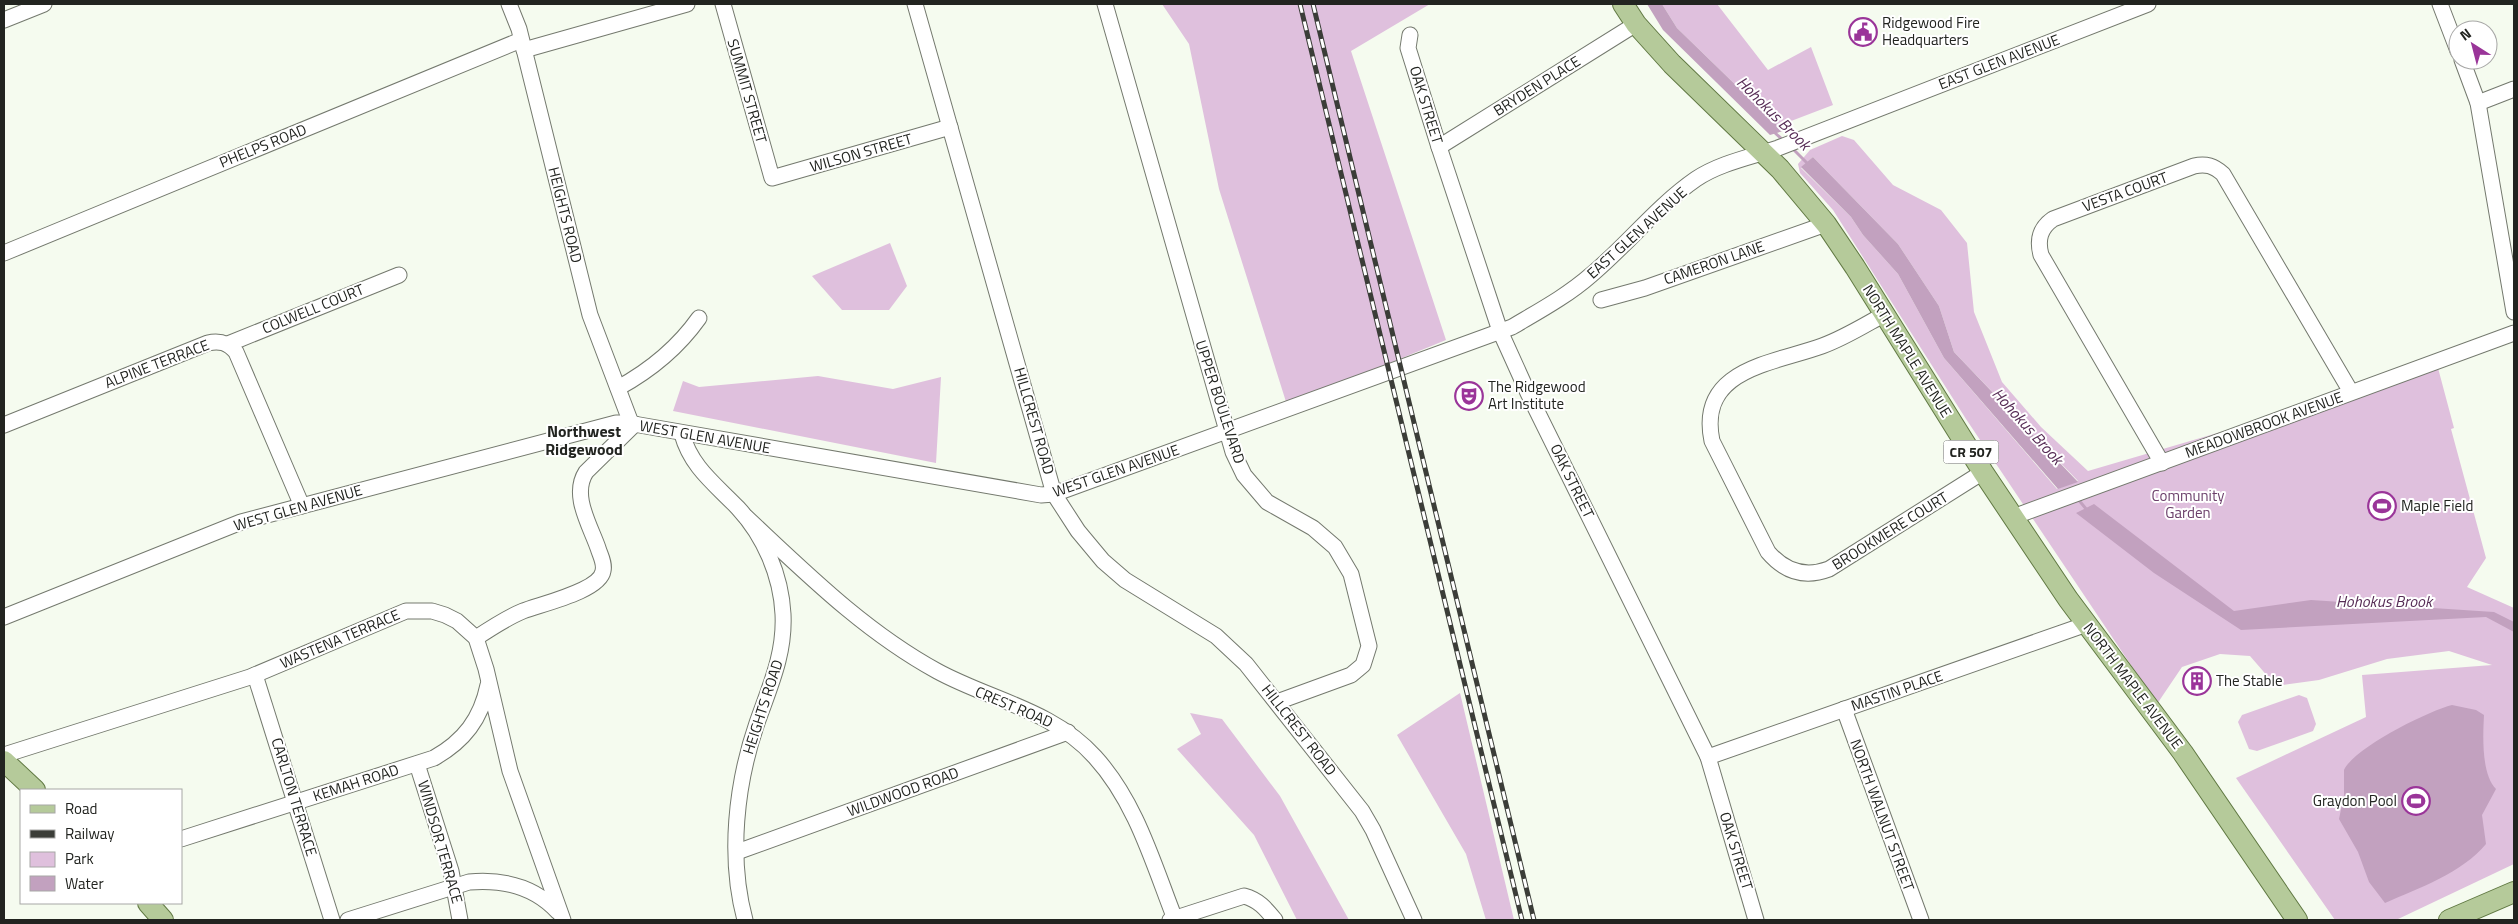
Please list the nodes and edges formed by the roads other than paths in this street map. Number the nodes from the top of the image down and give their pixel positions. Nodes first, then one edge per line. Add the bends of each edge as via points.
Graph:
1 (44, 4) edge
2 (508, 4) edge
3 (687, 4) edge
4 (723, 4) edge
5 (915, 4) edge
6 (1105, 4) edge
7 (1623, 4) edge
8 (2148, 4) edge
9 (2440, 4) edge
10 (4, 20) edge
11 (1636, 24) junction
12 (2448, 25) edge
13 (1410, 35) dead end
14 (523, 45) junction
15 (2466, 70) edge
16 (2514, 89) edge
17 (2478, 103) junction
18 (950, 128) junction
19 (1439, 148) junction
20 (1771, 151) junction
21 (772, 178) joint
22 (1826, 224) junction
23 (4, 253) edge
24 (399, 275) dead end
25 (1601, 300) dead end
26 (2514, 312) edge
27 (1883, 315) junction
28 (699, 318) dead end
29 (1500, 331) junction
30 (2514, 332) edge
31 (228, 344) junction
32 (1383, 375) joint
33 (618, 388) junction
34 (2351, 392) junction
35 (633, 424) junction
36 (4, 425) edge
37 (1227, 432) junction
38 (682, 434) junction
39 (2162, 463) junction
40 (1983, 472) junction
41 (1054, 494) junction
42 (302, 506) junction
43 (746, 517) junction
44 (2013, 517) junction
45 (4, 617) edge
46 (2087, 624) junction
47 (476, 638) junction
48 (255, 674) junction
49 (488, 679) junction
50 (1277, 702) junction
51 (1844, 709) junction
52 (1068, 732) junction
53 (4, 755) edge
54 (1708, 756) junction
55 (4, 761) edge
56 (417, 764) junction
57 (34, 789) edge
58 (295, 803) junction
59 (182, 839) edge
60 (737, 852) junction
61 (454, 887) junction
62 (2514, 892) edge
63 (149, 904) edge
64 (562, 918) edge
65 (163, 920) edge
66 (332, 920) edge
67 (348, 920) edge
68 (460, 920) edge
69 (745, 920) edge
70 (1173, 920) edge
71 (1275, 920) edge
72 (1414, 920) edge
73 (1756, 920) edge
74 (1921, 920) edge
75 (2297, 920) edge
76 (2449, 920) edge

1 - 10 street
2 - 14 street, HEIGHTS ROAD
3 - 14 street, PHELPS ROAD
4 - 21 street, SUMMIT STREET
5 - 18 street, HILLCREST ROAD
6 - 37 street, UPPER BOULEVARD
7 - 11 main road, NORTH MAPLE AVENUE / CR 507
8 - 20 street, EAST GLEN AVENUE
9 - 12 street
11 - 19 street, BRYDEN PLACE
11 - 20 main road, NORTH MAPLE AVENUE / CR 507 via 1672,64
13 - 19 street, OAK STREET via 1408,48
14 - 23 street, PHELPS ROAD
14 - 33 street, HEIGHTS ROAD via 590,315
15 - 17 street
16 - 17 street
17 - 26 street
18 - 21 street, WILSON STREET
18 - 41 street, HILLCREST ROAD
19 - 29 street, OAK STREET
20 - 22 main road, NORTH MAPLE AVENUE / CR 507
20 - 29 street, EAST GLEN AVENUE via 1750,156 1697,179 1647,220 1578,285 1553,304
22 - 25 street, CAMERON LANE via 1645,288
22 - 27 main road, NORTH MAPLE AVENUE / CR 507 via 1856,267
24 - 31 street, COLWELL COURT
27 - 40 main road, NORTH MAPLE AVENUE / CR 507
27 - 40 street, BROOKMERE COURT via 1830,343 1737,375 1719,392 1713,403 1712,441 1768,552 1781,565 1797,573 1824,571
28 - 33 street via 660,362
29 - 32 street, EAST GLEN AVENUE
29 - 54 street, OAK STREET
30 - 34 street, MEADOWBROOK AVENUE
31 - 36 street, ALPINE TERRACE via 208,343
31 - 42 street, ALPINE TERRACE via 236,352
32 - 37 street, WEST GLEN AVENUE
33 - 35 street, HEIGHTS ROAD
34 - 39 street, MEADOWBROOK AVENUE
34 - 39 street, VESTA COURT via 2224,174 2216,168 2194,166 2053,219 2039,238 2042,255
35 - 38 street, WEST GLEN AVENUE
35 - 42 street, WEST GLEN AVENUE via 612,424
35 - 47 street via 580,481 580,499 603,564 597,582 514,615
37 - 41 street, WEST GLEN AVENUE
37 - 50 street, UPPER BOULEVARD via 1244,475 1255,490 1282,512 1325,537 1344,561 1351,574 1369,646 1364,664 1351,675
38 - 41 street, WEST GLEN AVENUE via 1041,495
38 - 43 street, HEIGHTS ROAD via 702,474
39 - 44 street, MEADOWBROOK AVENUE
40 - 44 main road, NORTH MAPLE AVENUE / CR 507
41 - 50 street, HILLCREST ROAD via 1103,561 1125,580 1216,636 1246,664
42 - 45 street, WEST GLEN AVENUE via 241,522
43 - 52 street, CREST ROAD via 839,604 894,645 969,687 1040,715
43 - 60 street, HEIGHTS ROAD via 775,572 783,634 776,675 757,723 742,781
44 - 46 main road, NORTH MAPLE AVENUE / CR 507
46 - 51 street, MASTIN PLACE
46 - 75 main road, NORTH MAPLE AVENUE / CR 507 via 2183,753
47 - 48 street, WASTENA TERRACE via 457,620 445,615 432,611 406,611
47 - 49 street
48 - 53 street, WASTENA TERRACE
48 - 58 street, CARLTON TERRACE
49 - 56 street, KEMAH ROAD via 484,702 470,729 448,750
49 - 64 street via 510,771
50 - 72 street, HILLCREST ROAD via 1362,811
51 - 54 street, MASTIN PLACE
51 - 74 street, NORTH WALNUT STREET
52 - 60 street, WILDWOOD ROAD
52 - 70 street, CREST ROAD via 1106,770 1127,801
54 - 73 street, OAK STREET
55 - 57 main road
56 - 58 street, KEMAH ROAD
56 - 61 street, WINDSOR TERRACE
58 - 59 street, KEMAH ROAD
58 - 66 street, CARLTON TERRACE
60 - 69 street, HEIGHTS ROAD
61 - 64 street via 488,881 515,885 544,899
61 - 67 street
61 - 68 street, WINDSOR TERRACE
62 - 76 main road
63 - 65 main road
70 - 71 street, CREST ROAD via 1244,896 1259,902

